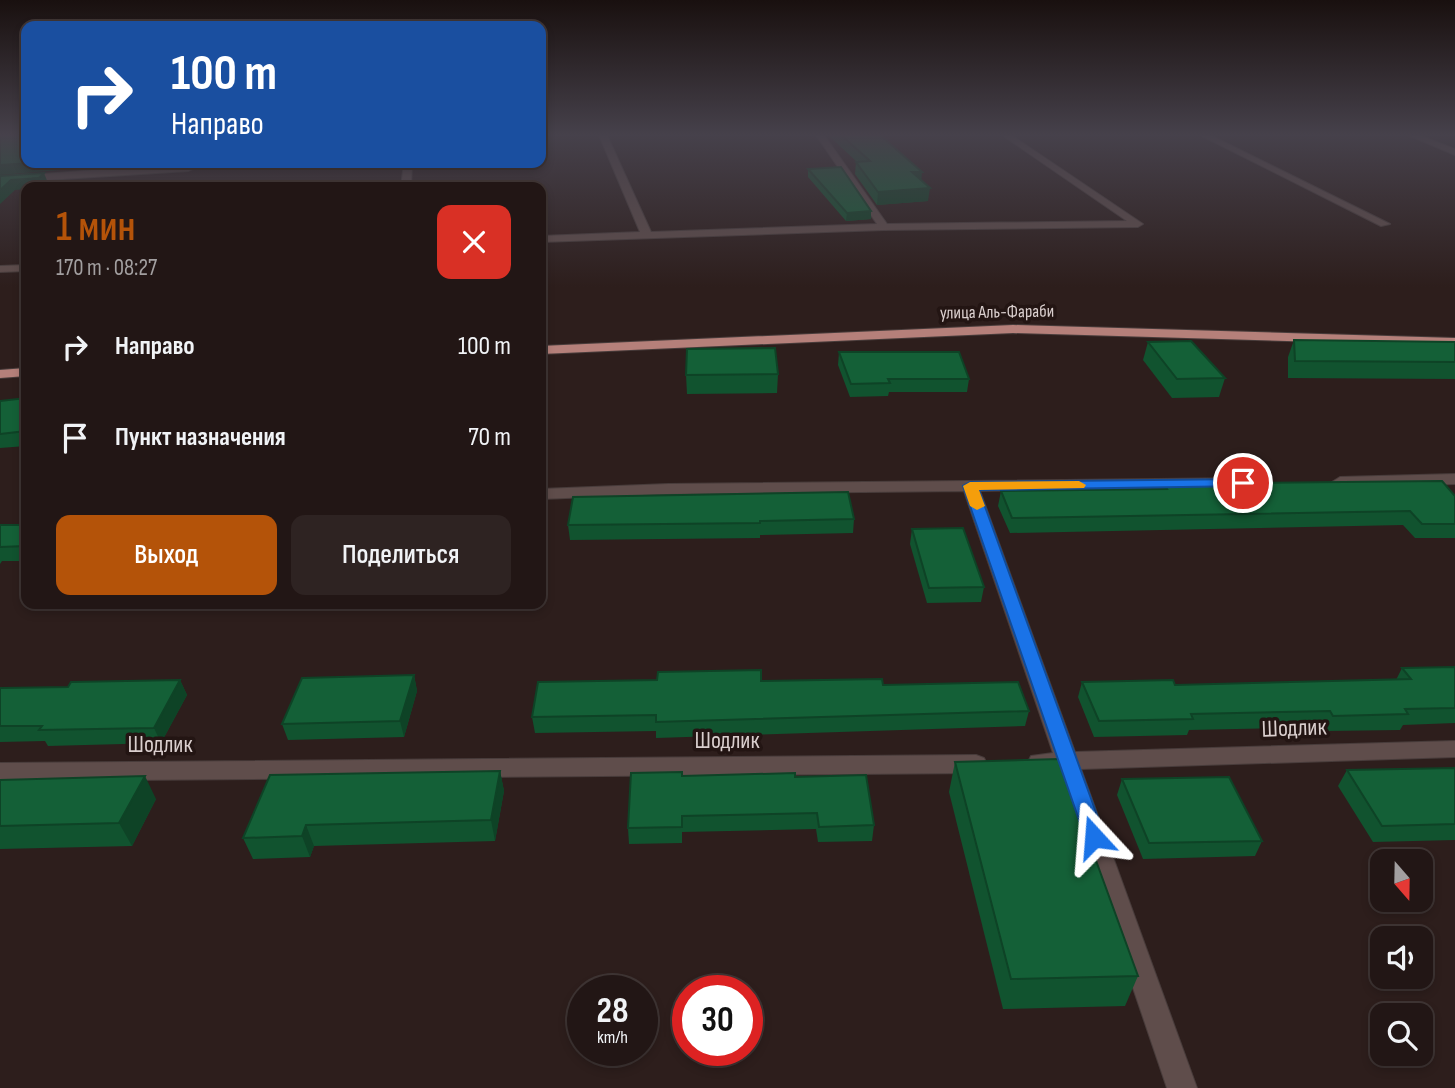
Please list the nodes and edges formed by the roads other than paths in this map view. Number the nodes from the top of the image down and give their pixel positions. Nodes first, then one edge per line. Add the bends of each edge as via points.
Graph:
1 (625, 186) edge
2 (855, 186) edge
3 (1081, 186) edge
4 (1306, 186) edge
5 (1385, 225) dead end
6 (884, 227) junction
7 (647, 236) junction
8 (546, 239) edge
9 (21, 268) edge
10 (0, 269) edge
11 (1455, 342) edge
12 (546, 350) edge
13 (21, 372) edge
14 (0, 373) edge
15 (1453, 481) edge
16 (1324, 482) edge
17 (1270, 483) edge
18 (970, 486) junction
19 (546, 495) edge
20 (1455, 749) edge
21 (1068, 761) junction
22 (0, 772) edge
23 (1182, 1088) edge

1 - 7 street
2 - 6 street
3 - 6 street via 1138,224
4 - 5 street
6 - 7 street
7 - 8 street
9 - 10 street
11 - 12 main road, улица Аль-Фараби via 1013,329
13 - 14 main road
15 - 16 street
17 - 18 street
18 - 19 street
18 - 21 street
20 - 21 street, Шодлик
21 - 22 street, Шодлик
21 - 23 street

